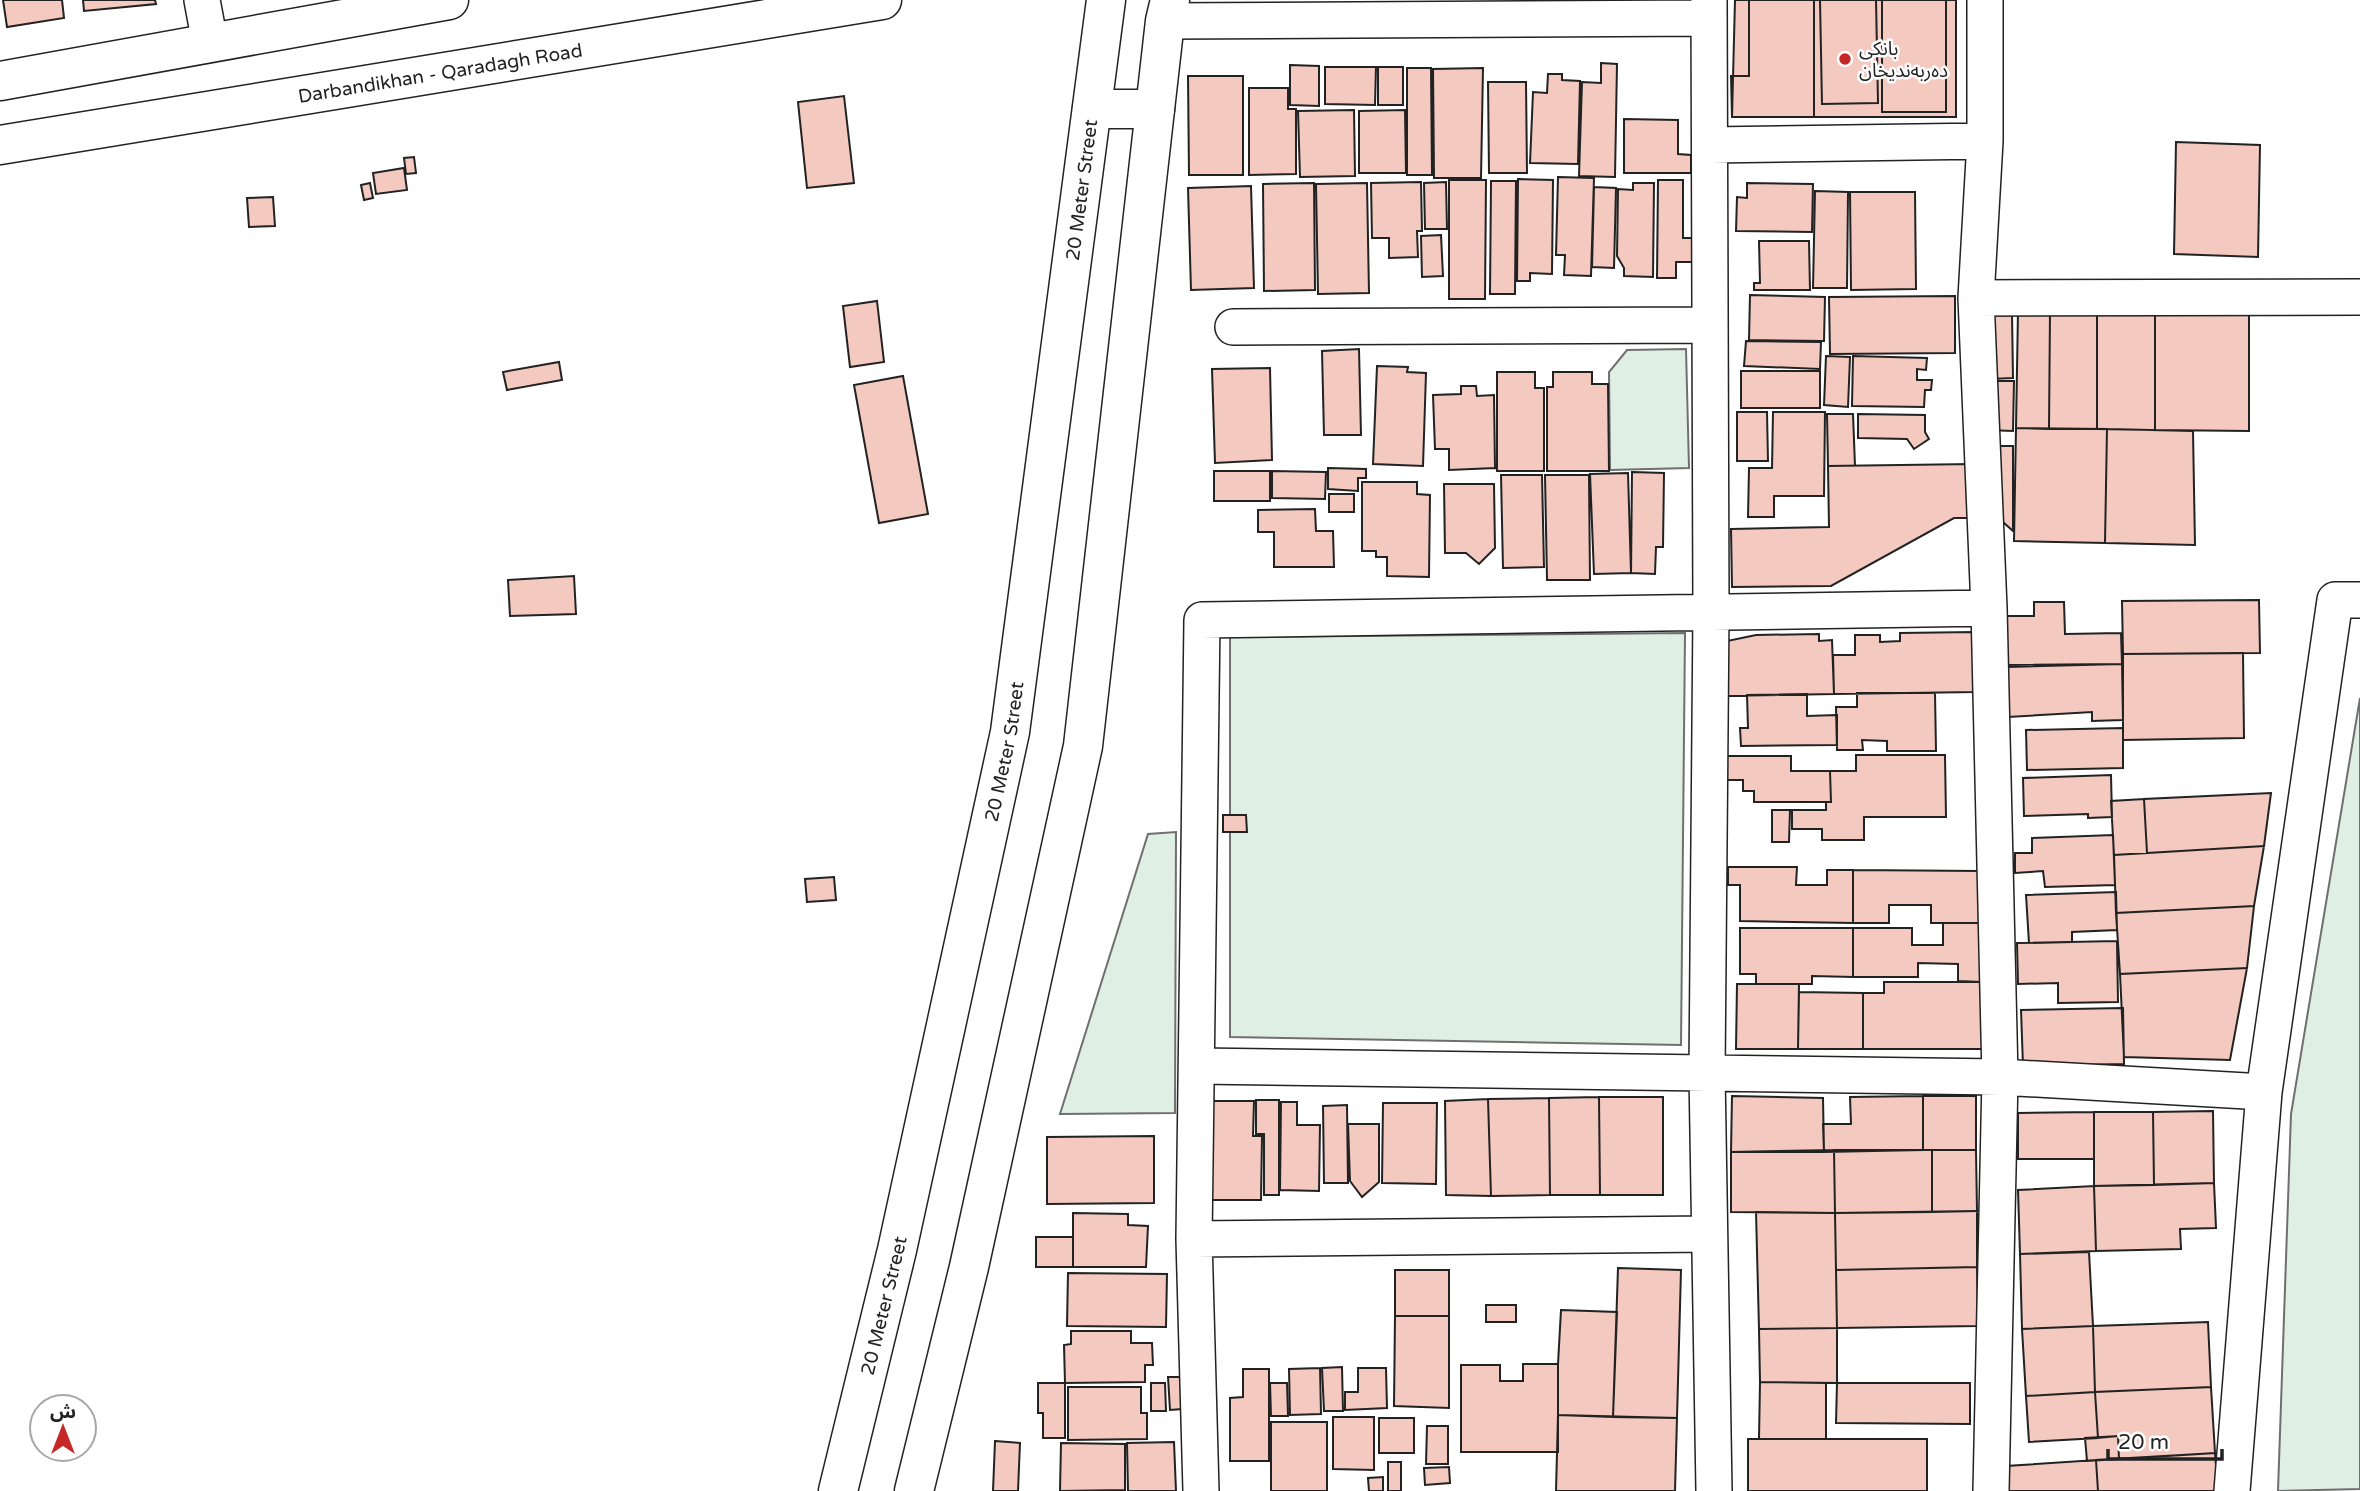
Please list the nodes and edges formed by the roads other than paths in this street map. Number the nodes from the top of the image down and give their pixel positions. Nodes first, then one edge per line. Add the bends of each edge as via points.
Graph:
1 (202, 0) edge
2 (449, 0) edge
3 (882, 0) edge
4 (1106, 0) edge
5 (1985, 0) edge
6 (1709, 9) edge
7 (1167, 10) edge
8 (210, 43) junction
9 (0, 81) edge
10 (1092, 108) junction
11 (1155, 108) junction
12 (1985, 141) junction
13 (0, 145) edge
14 (1710, 145) junction
15 (2360, 297) edge
16 (1976, 298) junction
17 (1710, 325) junction
18 (1233, 327) dead end
19 (2360, 600) edge
20 (1989, 608) junction
21 (1710, 611) junction
22 (1197, 1066) junction
23 (1707, 1073) junction
24 (2000, 1077) junction
25 (2264, 1092) junction
26 (1709, 1234) junction
27 (1194, 1239) junction
28 (838, 1491) edge
29 (914, 1491) edge
30 (1201, 1491) edge
31 (1714, 1491) edge
32 (1991, 1491) edge
33 (2232, 1491) edge

1 - 8 street
2 - 8 main road
3 - 13 main road, Darbandikhan - Qaradagh Road
4 - 10 main road, 20 Meter Street
5 - 12 street
6 - 7 street
6 - 14 street
7 - 11 main road
8 - 9 main road
10 - 11 main road
10 - 28 main road, 20 Meter Street via 1010,732 897,1250
11 - 29 main road via 1083,746 970,1267
12 - 14 street
12 - 16 street
14 - 17 street
15 - 16 street
16 - 20 street
17 - 18 street
17 - 21 street
19 - 25 street via 2334,600
20 - 21 street
20 - 24 street
21 - 22 street via 1202,620
21 - 23 street
22 - 23 street
22 - 27 street
23 - 24 street
23 - 26 street
24 - 25 street
24 - 32 street
25 - 33 street
26 - 27 street
26 - 31 street
27 - 30 street

